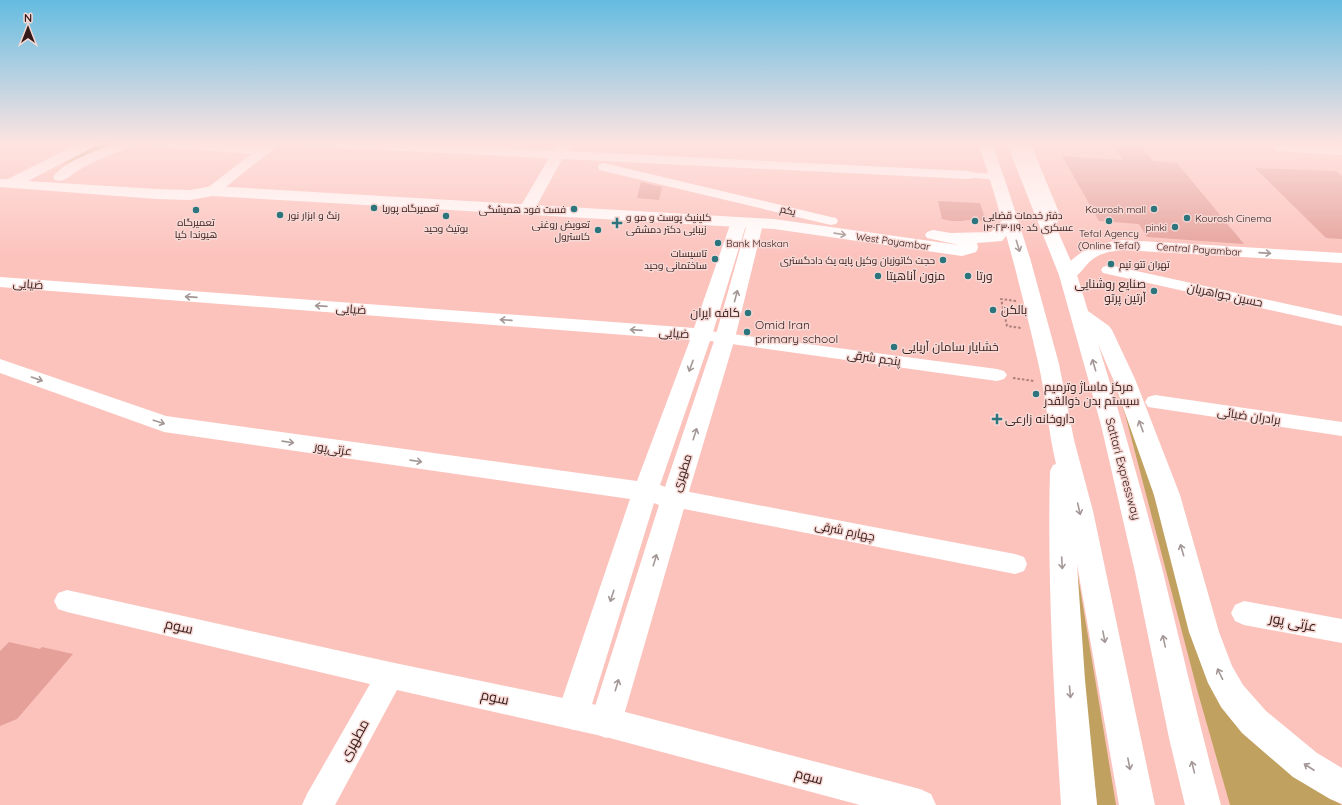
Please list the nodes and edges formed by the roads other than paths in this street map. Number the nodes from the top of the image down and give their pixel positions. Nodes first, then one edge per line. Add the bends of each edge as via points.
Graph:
1 (33, 180) edge
2 (84, 180) edge
3 (227, 180) edge
4 (544, 180) edge
5 (656, 180) edge
6 (998, 180) edge
7 (1028, 180) edge
8 (1039, 180) edge
9 (9, 181) edge
10 (212, 191) junction
11 (527, 209) junction
12 (831, 221) junction
13 (1010, 222) junction
14 (756, 223) junction
15 (1049, 228) junction
16 (933, 235) junction
17 (1342, 258) edge
18 (1109, 270) dead end
19 (1068, 275) junction
20 (0, 282) edge
21 (1080, 314) junction
22 (1342, 321) edge
23 (702, 335) junction
24 (726, 338) junction
25 (0, 366) edge
26 (997, 375) road end
27 (1155, 402) dead end
28 (1342, 429) edge
29 (1062, 440) junction
30 (646, 492) junction
31 (674, 498) junction
32 (1015, 564) dead end
33 (67, 601) dead end
34 (1244, 613) dead end
35 (1342, 631) edge
36 (390, 675) junction
37 (573, 714) junction
38 (606, 722) junction
39 (1342, 787) edge
40 (318, 805) edge
41 (920, 805) edge
42 (1079, 805) edge
43 (1137, 805) edge
44 (1203, 805) edge

1 - 9 main road, West Payambar
2 - 10 main road, West Payambar via 199,187
3 - 10 main road
4 - 11 main road
5 - 12 street, یکم
6 - 13 main road
7 - 15 main road, Sattari Expressway
8 - 15 street via 1054,215
9 - 10 main road, West Payambar via 157,194 190,195
10 - 11 main road, West Payambar
11 - 14 main road, West Payambar
12 - 14 main road, West Payambar
12 - 16 main road, West Payambar
13 - 16 main road, West Payambar via 996,237
13 -> 29 main road via 1030,289
14 -> 16 main road, West Payambar via 962,251 970,248 963,240
14 - 23 main road
24 -> 14 main road, مطهری
15 - 19 main road, Sattari Expressway
19 -> 17 main road, Central Payambar via 1079,260 1098,249 1123,245
18 - 22 street, حسین جواهریان
19 - 21 main road, Sattari Expressway
23 -> 20 main road, ضیایی
39 -> 21 main road via 1305,765 1254,722 1232,696 1219,673 1204,632 1167,495 1124,379 1102,330
44 -> 21 main road, Sattari Expressway via 1134,511
23 - 24 street, پنجم شرقی
23 -> 30 main road
24 - 26 street, پنجم شرقی
31 -> 24 main road, مطهری
25 -> 30 main road, عزتی‌پور via 164,424
27 - 28 street, برادران ضیائی
29 -> 42 main road via 1062,558
29 -> 43 main road via 1080,511
30 - 31 main road, عزتی‌پور
30 -> 37 main road
31 - 32 street, چهارم شرقی
38 -> 31 main road, مطهری
33 - 36 street, سوم
34 - 35 street, عزتی پور
36 - 37 street, سوم
36 - 40 street, مطهری
37 - 38 street, سوم
38 - 41 street, سوم

